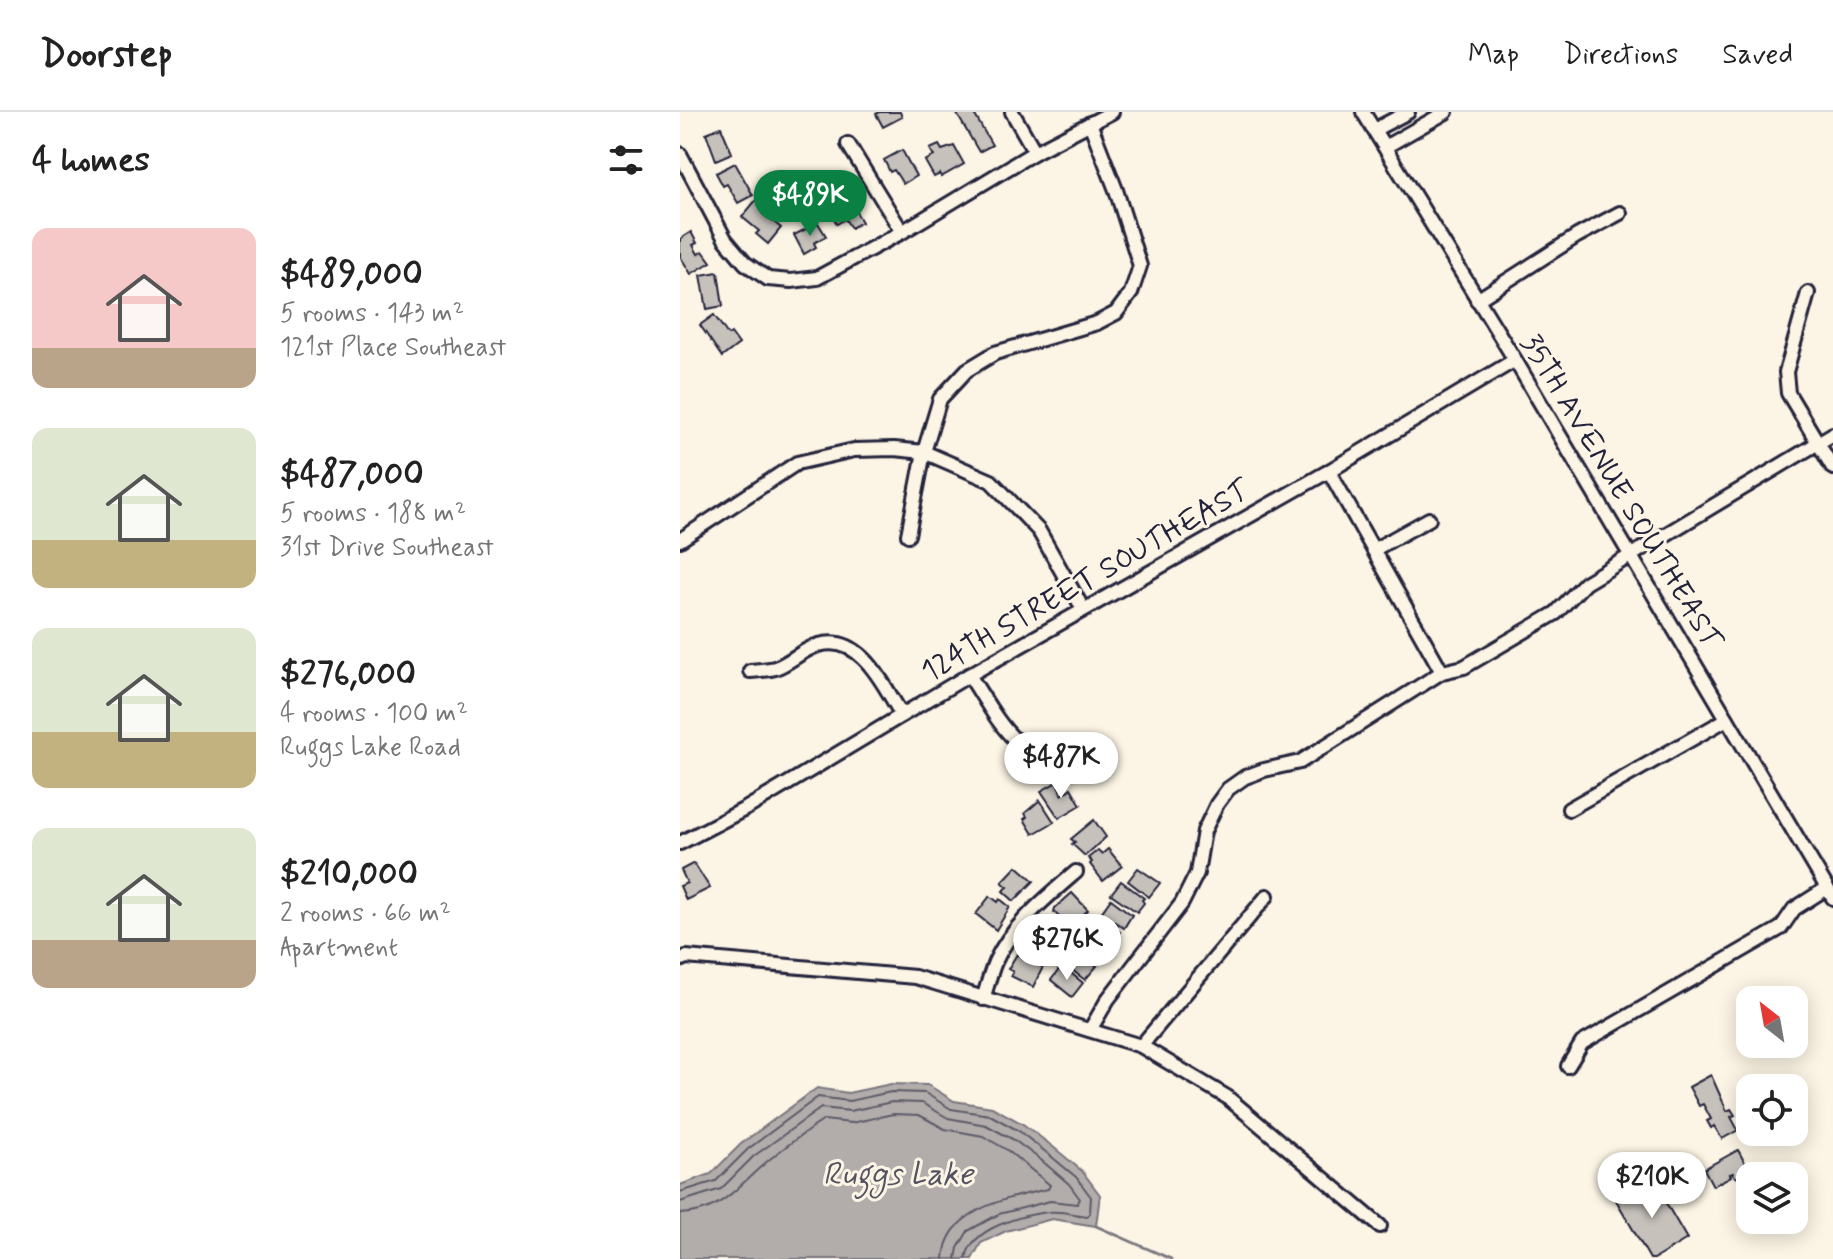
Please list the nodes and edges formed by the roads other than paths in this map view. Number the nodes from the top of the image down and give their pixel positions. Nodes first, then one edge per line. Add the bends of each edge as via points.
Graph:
1 (1012, 112) edge
2 (1112, 112) edge
3 (1363, 112) edge
4 (1408, 112) edge
5 (1446, 112) edge
6 (1090, 123) junction
7 (1374, 130) junction
8 (848, 144) dead end
9 (1385, 147) junction
10 (1035, 152) junction
11 (680, 154) edge
12 (1620, 213) dead end
13 (902, 232) junction
14 (1808, 293) dead end
15 (1477, 300) junction
16 (1515, 360) junction
17 (1833, 434) edge
18 (1818, 443) junction
19 (924, 452) junction
20 (1833, 468) edge
21 (1329, 471) junction
22 (1429, 519) dead end
23 (908, 535) dead end
24 (680, 540) edge
25 (1375, 549) junction
26 (1630, 556) junction
27 (1083, 609) junction
28 (750, 671) dead end
29 (1442, 672) junction
30 (969, 675) junction
31 (902, 715) junction
32 (1727, 719) junction
33 (1098, 749) dead end
34 (1569, 809) dead end
35 (680, 843) edge
36 (1076, 872) dead end
37 (1830, 893) edge
38 (1267, 896) dead end
39 (680, 945) edge
40 (683, 958) edge
41 (983, 999) junction
42 (1090, 1030) junction
43 (1141, 1046) junction
44 (1568, 1066) dead end
45 (1380, 1226) dead end

1 - 10 street
2 - 6 street
3 - 7 street, 35TH AVENUE SOUTHEAST
4 - 7 street
5 - 9 street
6 - 10 street
6 - 19 street via 1140,266 1131,293 1116,313 1097,323 995,353 967,370 940,399
7 - 9 street, 35TH AVENUE SOUTHEAST
8 - 13 street
9 - 15 street, 35TH AVENUE SOUTHEAST
10 - 13 street
11 - 13 street via 725,239 768,279 817,278
12 - 15 street
14 - 18 street via 1786,372 1788,393
15 - 16 street, 35TH AVENUE SOUTHEAST
16 - 21 street, 124TH STREET SOUTHEAST
16 - 26 street, 35TH AVENUE SOUTHEAST
17 - 18 street
18 - 20 street
18 - 26 street
19 - 23 street
19 - 24 street via 854,450 797,463
19 - 27 street via 991,481 1039,531
21 - 25 street
21 - 27 street, 124TH STREET SOUTHEAST
22 - 25 street
25 - 29 street
26 - 29 street via 1585,583 1556,613 1464,667
26 - 32 street, 35TH AVENUE SOUTHEAST
27 - 30 street, 124TH STREET SOUTHEAST
28 - 31 street via 775,668 818,645 843,646 868,661
29 - 42 street via 1300,762 1245,777 1228,789 1204,831 1197,873 1182,903
30 - 31 street, 124TH STREET SOUTHEAST
30 - 33 street via 1011,738 1033,755 1068,758
31 - 35 street, 124TH STREET SOUTHEAST
32 - 34 street
32 - 37 street, 35TH AVENUE SOUTHEAST
36 - 41 street via 1007,942
37 - 44 street via 1794,909 1781,928 1582,1043
38 - 43 street
39 - 40 street
40 - 41 street via 915,977
41 - 42 street
42 - 43 street
43 - 45 street via 1227,1097

